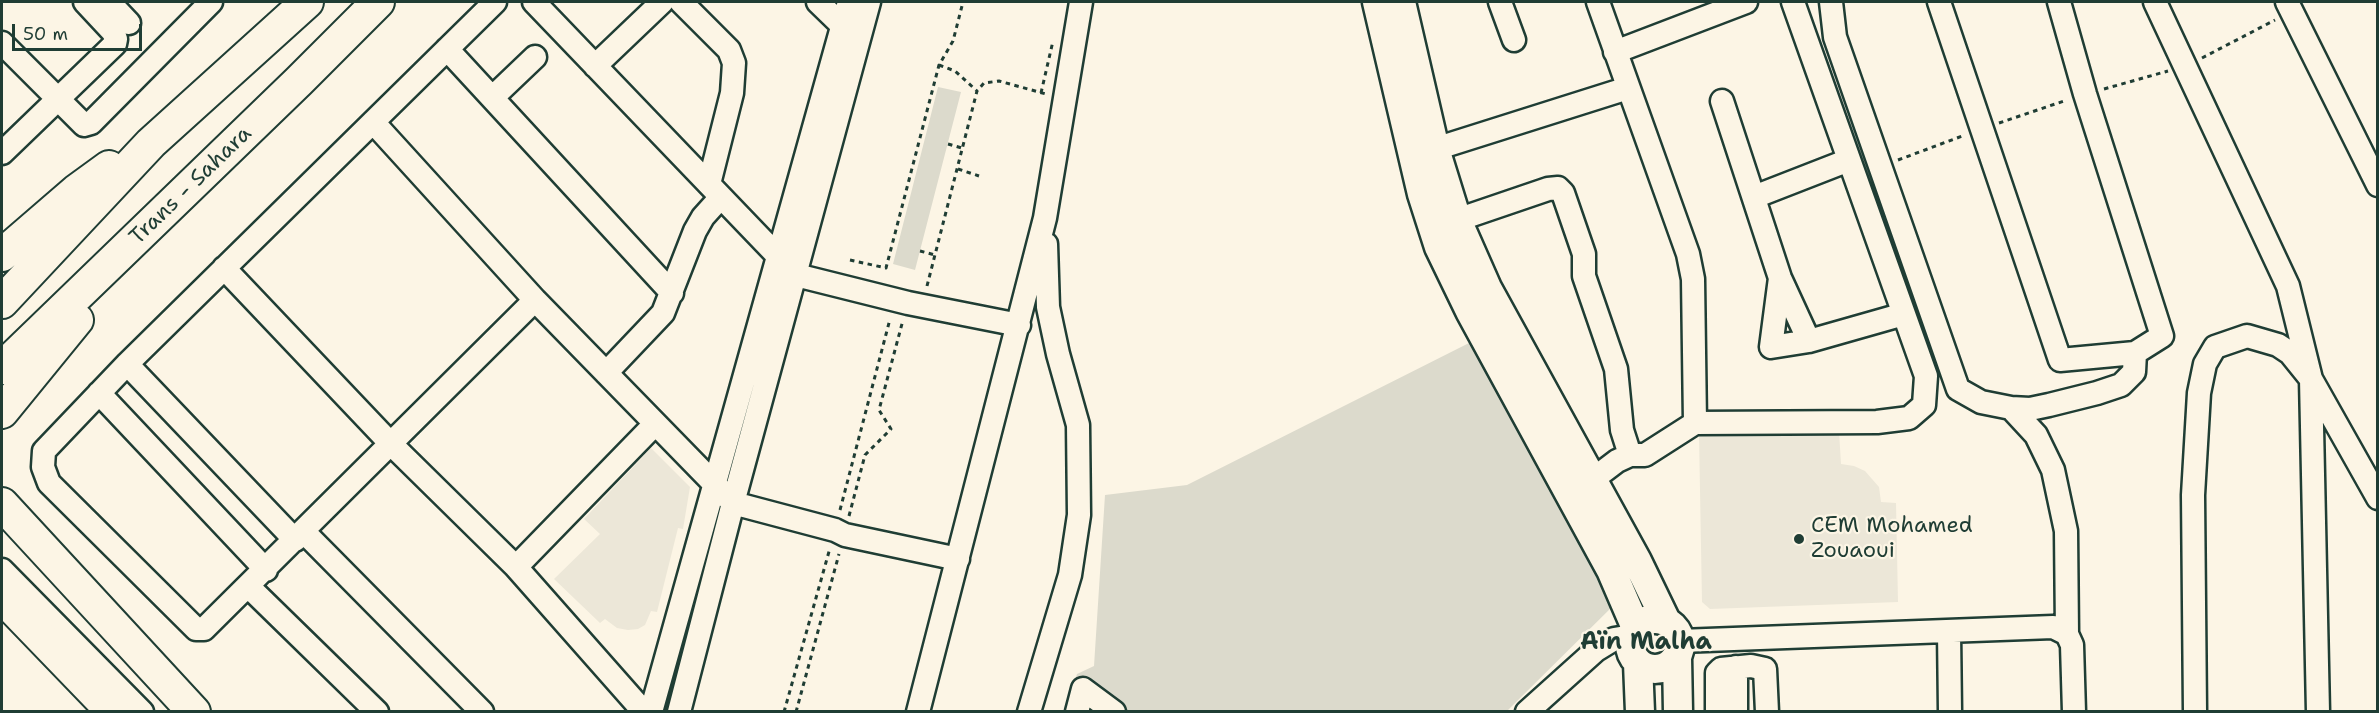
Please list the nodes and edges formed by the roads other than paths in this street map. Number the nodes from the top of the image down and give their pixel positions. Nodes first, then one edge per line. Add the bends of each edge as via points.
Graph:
1 (85, 2) edge
2 (109, 2) edge
3 (211, 2) edge
4 (306, 2) edge
5 (378, 2) edge
6 (391, 2) edge
7 (495, 2) edge
8 (534, 2) edge
9 (663, 2) edge
10 (681, 2) edge
11 (818, 2) edge
12 (849, 2) edge
13 (869, 2) edge
14 (1081, 2) edge
15 (1377, 2) edge
16 (1401, 2) edge
17 (1500, 2) edge
18 (1598, 2) edge
19 (1746, 2) edge
20 (1793, 2) edge
21 (1831, 2) edge
22 (1939, 2) edge
23 (2060, 2) edge
24 (2155, 2) edge
25 (2289, 6) edge
26 (129, 23) dead end
27 (843, 25) junction
28 (1514, 40) dead end
29 (859, 41) junction
30 (2, 43) edge
31 (447, 49) junction
32 (1615, 52) junction
33 (535, 57) dead end
34 (595, 66) junction
35 (298, 81) junction
36 (1628, 88) junction
37 (57, 98) junction
38 (492, 98) junction
39 (1722, 101) dead end
40 (373, 122) junction
41 (152, 143) junction
42 (1435, 149) junction
43 (2, 153) edge
44 (1850, 160) junction
45 (2378, 185) edge
46 (715, 190) junction
47 (1754, 197) junction
48 (173, 203) junction
49 (1045, 218) junction
50 (1457, 220) junction
51 (2, 255) edge
52 (777, 255) junction
53 (224, 268) junction
54 (796, 275) junction
55 (1780, 278) junction
56 (672, 293) junction
57 (534, 300) junction
58 (2, 302) edge
59 (1904, 314) junction
60 (1019, 325) junction
61 (1809, 341) junction
62 (2135, 353) junction
63 (127, 364) junction
64 (2, 368) edge
65 (2305, 372) junction
66 (606, 373) junction
67 (99, 393) junction
68 (2012, 408) junction
69 (2, 412) edge
70 (1695, 423) junction
71 (655, 424) junction
72 (391, 444) junction
73 (1630, 455) junction
74 (1592, 480) junction
75 (715, 485) junction
76 (2378, 498) edge
77 (733, 503) junction
78 (2, 504) edge
79 (299, 536) junction
80 (958, 559) junction
81 (516, 567) junction
82 (2, 570) edge
83 (266, 570) junction
84 (249, 587) junction
85 (2, 597) edge
86 (1949, 632) junction
87 (2067, 634) junction
88 (1751, 639) junction
89 (1674, 640) junction
90 (1636, 642) junction
91 (1743, 667) junction
92 (107, 710) edge
93 (142, 711) edge
94 (194, 711) edge
95 (377, 711) edge
96 (482, 711) edge
97 (644, 711) edge
98 (651, 711) edge
99 (679, 711) edge
100 (918, 711) edge
101 (1029, 711) edge
102 (1077, 711) edge
103 (1114, 711) edge
104 (1527, 711) edge
105 (1640, 711) edge
106 (1678, 711) edge
107 (1717, 711) edge
108 (1736, 711) edge
109 (1767, 711) edge
110 (1950, 711) edge
111 (2074, 711) edge
112 (2195, 711) edge
113 (2303, 711) edge
114 (2318, 711) edge

1 - 37 street via 113,32 115,44
2 - 26 street
3 - 37 street via 92,123 77,120
4 - 41 highway
5 - 35 highway, Trans - Sahara
6 - 35 highway
7 - 31 street
8 - 34 street
9 - 34 street
10 - 46 street via 729,50 734,63
11 - 27 street
12 - 27 street
13 - 29 street
14 - 49 street
15 - 90 main road via 1422,194 1439,247 1611,570
16 - 42 main road
17 - 28 street
18 - 32 street
19 - 32 street
20 - 44 street
21 - 68 street via 1835,37 1958,389 1981,402
22 - 62 street via 2060,360
23 - 62 street via 2162,336
24 - 65 street via 2288,286
25 - 45 street
27 - 29 street
27 - 52 street
29 - 54 street
30 - 37 street
31 - 38 street
31 - 40 street
32 - 36 street
33 - 38 street
34 - 46 street
35 - 48 highway, Trans - Sahara
36 - 42 street
36 - 70 street via 1688,254 1693,279
37 - 43 street
38 - 56 street
39 - 47 street
40 - 53 street
40 - 57 street
41 - 51 highway via 98,174
41 - 58 highway
42 - 50 main road
44 - 47 street
44 - 59 street
46 - 52 street
46 - 56 street
47 - 55 street
48 - 64 highway, Trans - Sahara
48 - 69 highway
49 - 60 street
49 - 101 street via 1048,308 1078,425 1079,515 1070,575
50 - 73 street via 1548,189 1558,188 1563,193 1584,254 1584,276 1616,369 1622,430
50 - 74 main road via 1487,288
52 - 54 street
52 - 75 street
53 - 63 street
53 - 72 street
54 - 60 street
54 - 77 street
55 - 61 street
55 - 61 street via 1771,347
56 - 66 street via 663,314
57 - 66 street
57 - 72 street
59 - 61 street
59 - 70 street via 1926,376 1924,405 1909,418 1877,422
60 - 80 street
62 - 68 street via 2134,372 2121,385 2049,405
63 - 67 street
63 - 79 street
65 - 76 street
65 - 112 street via 2278,345 2247,336 2216,348 2205,364 2199,393 2193,495
65 - 113 street
65 - 114 street
66 - 71 street
67 - 83 street
67 - 84 street via 44,451 43,467 49,483 196,629 204,629
68 - 87 street via 2036,435 2054,470 2066,531
70 - 73 street via 1645,455
71 - 75 street
71 - 81 street
72 - 79 street
72 - 81 street
73 - 74 street
74 - 89 main road via 1637,561
75 - 77 street
75 - 98 street
77 - 80 street
77 - 99 street
78 - 94 highway
79 - 83 street
79 - 96 street
80 - 100 street
81 - 97 street
82 - 93 street
83 - 84 street
84 - 95 street
85 - 92 highway
86 - 87 street via 2053,627
86 - 88 street
86 - 110 street
87 - 111 street via 2072,645
88 - 89 street
88 - 91 street
89 - 90 main road via 1650,620
89 - 90 main road via 1672,663 1659,669 1652,669
89 - 106 main road
90 - 104 street via 1614,639 1596,650
90 - 105 main road
91 - 107 street via 1717,672
91 - 108 street
91 - 109 street via 1765,669
102 - 103 street via 1083,689

